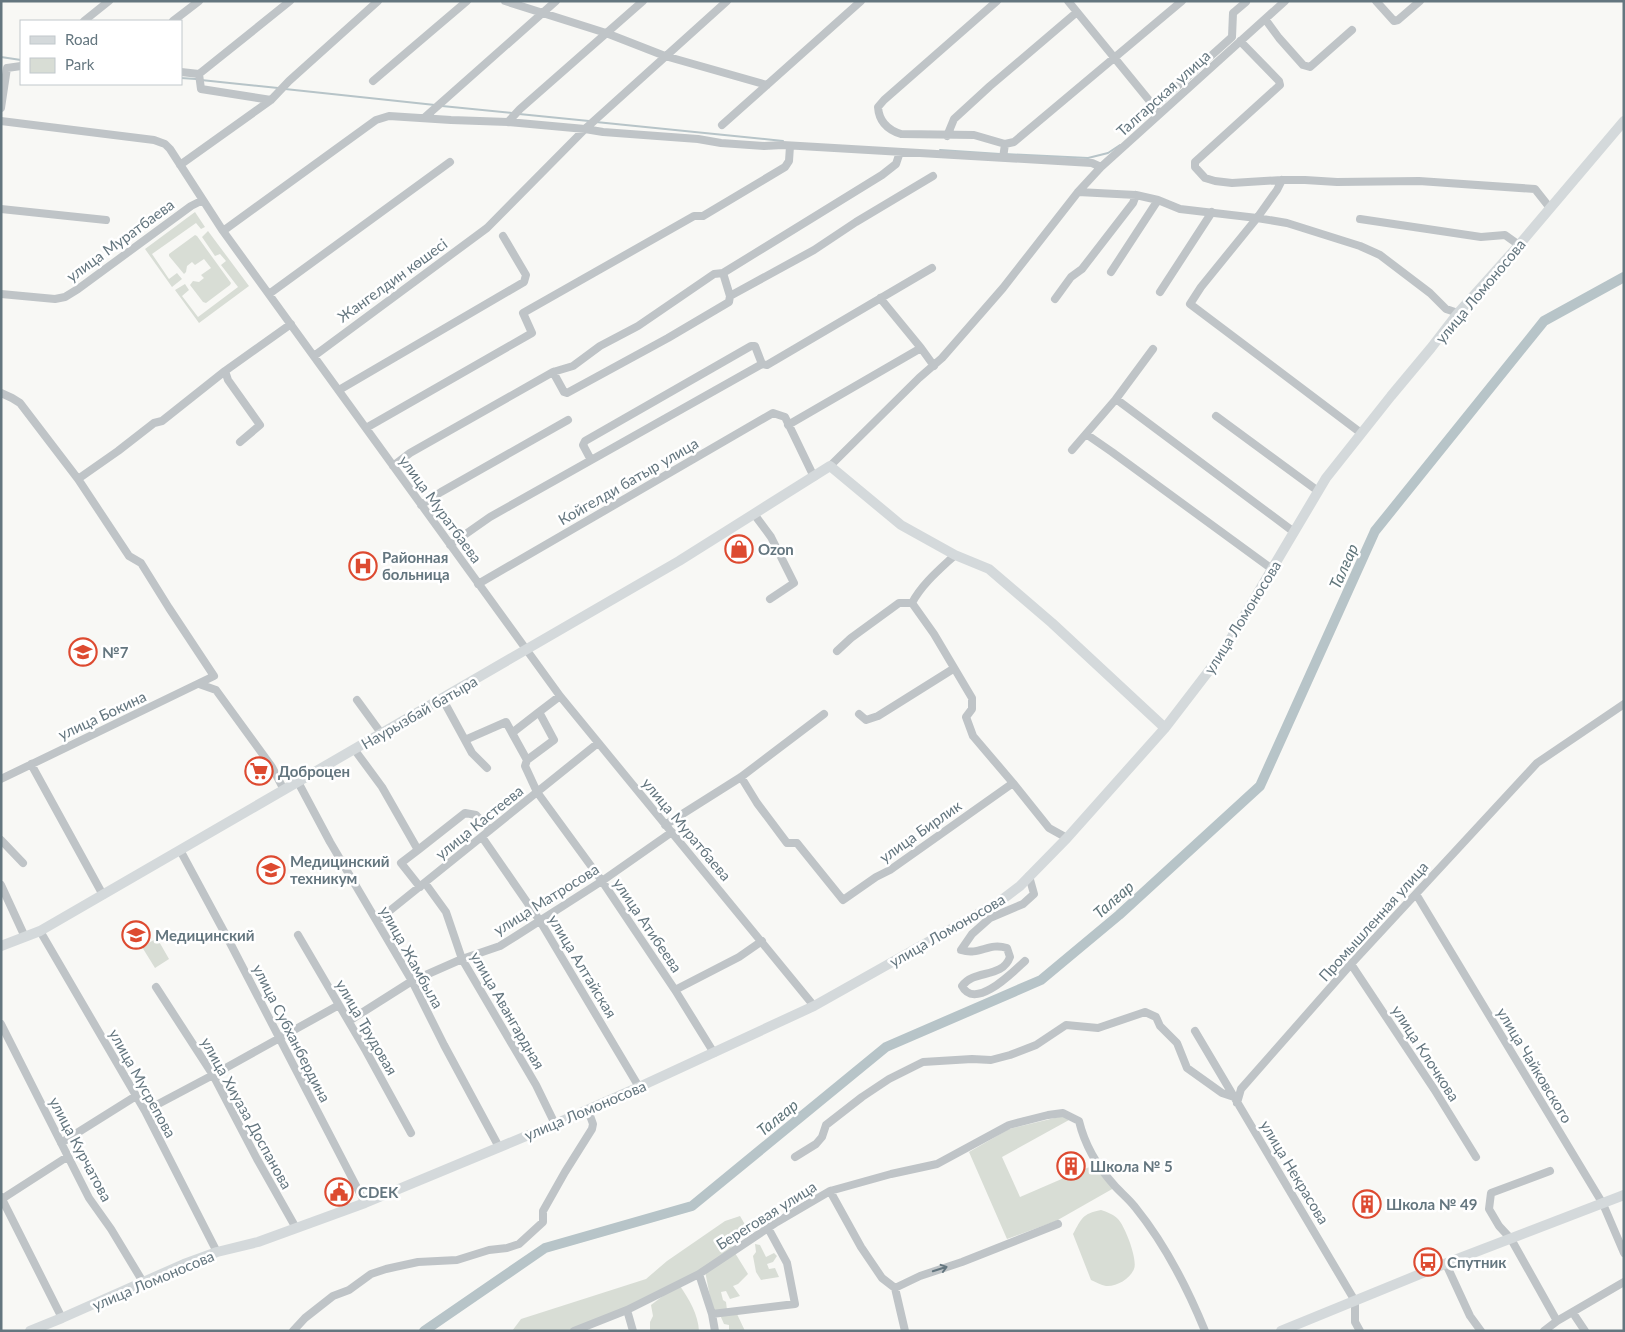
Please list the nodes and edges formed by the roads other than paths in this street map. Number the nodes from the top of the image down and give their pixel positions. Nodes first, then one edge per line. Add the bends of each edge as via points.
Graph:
1 (109, 1) edge
2 (199, 1) edge
3 (290, 1) edge
4 (378, 1) edge
5 (467, 1) edge
6 (505, 1) edge
7 (556, 1) edge
8 (643, 1) edge
9 (727, 1) edge
10 (862, 1) edge
11 (997, 1) edge
12 (1068, 1) edge
13 (1182, 1) edge
14 (1285, 1) edge
15 (1376, 1) edge
16 (1420, 1) edge
17 (1246, 2) edge
18 (1076, 12) junction
19 (543, 13) junction
20 (1265, 19) junction
21 (85, 20) edge
22 (174, 20) edge
23 (1352, 30) dead end
24 (606, 33) junction
25 (1240, 41) junction
26 (665, 56) junction
27 (1113, 58) junction
28 (20, 66) edge
29 (182, 72) edge
30 (199, 78) junction
31 (373, 81) dead end
32 (766, 85) junction
33 (271, 100) junction
34 (1, 108) edge
35 (1158, 111) junction
36 (514, 116) junction
37 (424, 118) junction
38 (1624, 120) edge
39 (1, 122) edge
40 (590, 124) junction
41 (722, 125) dead end
42 (947, 136) junction
43 (790, 146) junction
44 (900, 152) junction
45 (1004, 153) junction
46 (450, 162) dead end
47 (180, 165) junction
48 (1101, 167) junction
49 (933, 176) dead end
50 (1282, 180) junction
51 (1078, 192) junction
52 (1136, 195) junction
53 (203, 200) junction
54 (1158, 200) junction
55 (1550, 208) junction
56 (1, 209) edge
57 (1212, 212) junction
58 (1257, 218) junction
59 (1360, 219) dead end
60 (106, 220) dead end
61 (224, 231) junction
62 (503, 236) dead end
63 (1519, 245) junction
64 (932, 268) dead end
65 (1111, 272) dead end
66 (723, 273) junction
67 (1160, 292) dead end
68 (1, 294) edge
69 (269, 294) junction
70 (730, 296) junction
71 (880, 298) junction
72 (1056, 298) dead end
73 (1458, 312) junction
74 (291, 324) junction
75 (922, 348) junction
76 (1153, 349) dead end
77 (314, 356) junction
78 (762, 364) junction
79 (934, 366) junction
80 (225, 371) junction
81 (553, 372) junction
82 (339, 390) junction
83 (1, 393) edge
84 (1116, 399) junction
85 (1216, 416) dead end
86 (568, 420) dead end
87 (788, 425) junction
88 (366, 428) junction
89 (1362, 433) junction
90 (1086, 434) junction
91 (240, 442) dead end
92 (1072, 450) dead end
93 (591, 460) junction
94 (393, 466) junction
95 (830, 466) junction
96 (814, 477) junction
97 (78, 478) junction
98 (1318, 492) junction
99 (421, 505) junction
100 (754, 514) junction
101 (1294, 532) junction
102 (450, 544) junction
103 (955, 556) junction
104 (1272, 570) junction
105 (478, 584) junction
106 (770, 599) dead end
107 (912, 603) junction
108 (526, 650) junction
109 (837, 651) dead end
110 (953, 668) junction
111 (198, 684) junction
112 (560, 696) junction
113 (442, 698) junction
114 (357, 700) dead end
115 (1624, 704) edge
116 (539, 712) junction
117 (824, 714) dead end
118 (859, 714) dead end
119 (1165, 728) junction
120 (382, 733) junction
121 (512, 733) junction
122 (465, 740) junction
123 (598, 743) junction
124 (354, 749) junction
125 (527, 760) junction
126 (31, 764) junction
127 (487, 768) dead end
128 (741, 777) junction
129 (1, 779) edge
130 (298, 782) junction
131 (1013, 783) junction
132 (284, 790) junction
133 (537, 792) junction
134 (665, 825) junction
135 (490, 830) junction
136 (672, 832) junction
137 (482, 837) junction
138 (1067, 838) junction
139 (1, 840) edge
140 (180, 850) junction
141 (418, 850) junction
142 (23, 862) dead end
143 (1029, 876) junction
144 (602, 881) junction
145 (1, 885) edge
146 (423, 885) junction
147 (1416, 894) junction
148 (103, 895) junction
149 (377, 921) junction
150 (540, 921) junction
151 (40, 931) junction
152 (298, 935) dead end
153 (25, 937) junction
154 (762, 941) junction
155 (1, 946) edge
156 (462, 959) junction
157 (1025, 961) dead end
158 (1351, 964) junction
159 (412, 981) junction
160 (156, 987) dead end
161 (675, 990) junction
162 (339, 1005) junction
163 (814, 1006) junction
164 (349, 1021) junction
165 (1, 1024) edge
166 (1195, 1031) dead end
167 (279, 1037) junction
168 (714, 1053) junction
169 (213, 1076) junction
170 (640, 1087) junction
171 (136, 1096) junction
172 (1235, 1100) junction
173 (588, 1110) junction
174 (145, 1111) junction
175 (554, 1124) junction
176 (411, 1133) dead end
177 (61, 1143) junction
178 (499, 1147) junction
179 (67, 1157) junction
180 (794, 1157) dead end
181 (1476, 1157) dead end
182 (1550, 1171) dead end
183 (830, 1191) junction
184 (1624, 1194) edge
185 (2, 1198) edge
186 (365, 1202) junction
187 (1603, 1204) junction
188 (1058, 1224) dead end
189 (296, 1228) junction
190 (768, 1228) junction
191 (1511, 1239) junction
192 (217, 1252) junction
193 (1624, 1254) edge
194 (1446, 1264) junction
195 (699, 1274) junction
196 (143, 1282) junction
197 (1624, 1282) edge
198 (895, 1288) junction
199 (1355, 1301) junction
200 (626, 1310) junction
201 (712, 1314) junction
202 (1572, 1314) junction
203 (62, 1318) junction
204 (1557, 1321) junction
205 (30, 1331) edge
206 (293, 1331) edge
207 (574, 1331) edge
208 (633, 1331) edge
209 (715, 1331) edge
210 (905, 1331) edge
211 (1205, 1331) edge
212 (1282, 1331) edge
213 (1360, 1331) edge
214 (1481, 1331) edge
215 (1544, 1331) edge
216 (1585, 1331) edge

1 - 21 street
2 - 22 street
3 - 30 street
4 - 33 street
5 - 31 street
6 - 19 street
7 - 19 street
8 - 24 street
9 - 26 street, Жангелдин көшесі
10 - 32 street
11 - 42 street via 878,108 878,116 892,131
12 - 18 street
13 - 27 street
14 - 20 street, Талгарская улица
15 - 16 street via 1394,21
17 - 35 street via 1233,13 1232,37
18 - 27 street
18 - 42 street via 954,119
19 - 24 street
19 - 37 street
20 - 23 street via 1307,67
20 - 25 street, Талгарская улица
24 - 26 street
24 - 36 street
25 - 35 street, Талгарская улица
25 - 50 street via 1280,85 1194,165 1205,178 1215,181
26 - 32 street
26 - 40 street, Жангелдин көшесі
27 - 35 street
27 - 45 street
28 - 34 street via 7,68
29 - 30 street
30 - 33 street via 201,88
32 - 41 street
33 - 47 street
35 - 48 street, Талгарская улица
36 - 37 street
36 - 40 street
37 - 61 street via 389,116 376,120
38 - 55 main road, улица Ломоносова
39 - 47 street via 154,140 165,144
40 - 43 street via 604,132
40 - 77 street, Жангелдин көшесі via 487,228
42 - 45 street via 974,135
43 - 44 street
43 - 88 street via 785,167 703,216 694,216 523,313 532,333
44 - 45 street
44 - 66 street via 896,164 882,175
45 - 48 street
46 - 69 street
47 - 53 street
48 - 51 street, Талгарская улица
49 - 70 street via 814,250
50 - 55 street via 1419,181 1535,189
50 - 58 street
51 - 52 street
51 - 79 street, Талгарская улица via 1003,288
52 - 54 street
52 - 72 street via 1082,269 1071,277
53 - 61 street, улица Муратбаева
53 - 68 street, улица Муратбаева via 65,297
54 - 57 street via 1180,209
54 - 65 street
55 - 63 main road, улица Ломоносова
56 - 60 street
57 - 58 street
57 - 67 street
58 - 73 street via 1287,223 1380,255 1446,309
58 - 89 street via 1190,304
59 - 63 street via 1481,237 1505,236
61 - 69 street, улица Муратбаева
62 - 82 street via 526,276 524,282
63 - 73 main road, улица Ломоносова
64 - 71 street
66 - 70 street
66 - 81 street via 714,274 574,366
69 - 74 street, улица Муратбаева
70 - 81 street via 729,302 714,311 568,393 564,392
71 - 75 street
71 - 78 street via 767,365
73 - 89 main road, улица Ломоносова
74 - 77 street, улица Муратбаева
74 - 80 street
75 - 79 street
75 - 87 street
76 - 84 street
77 - 82 street, улица Муратбаева
78 - 93 street
78 - 93 street via 755,346 751,346 585,441 583,445
79 - 95 street, Талгарская улица
80 - 91 street via 260,425
80 - 97 street via 162,421 154,423
81 - 94 street via 410,453
82 - 88 street, улица Муратбаева
83 - 97 street via 20,403
84 - 90 street
84 - 101 street
85 - 98 street
86 - 99 street
87 - 96 street
87 - 105 street, Койгелди батыр улица via 784,417 773,413
88 - 94 street, улица Муратбаева
89 - 98 main road, улица Ломоносова
90 - 92 street
90 - 104 street
93 - 102 street via 490,517
94 - 99 street, улица Муратбаева
95 - 96 main road, Наурызбай батыра
95 - 103 main road via 902,525
96 - 100 main road, Наурызбай батыра
97 - 111 street, улица Бокина via 129,556 141,563 214,676
98 - 101 main road, улица Ломоносова
99 - 102 street, улица Муратбаева
100 - 106 street via 771,537 794,583
100 - 108 main road, Наурызбай батыра via 679,562
101 - 104 main road, улица Ломоносова
102 - 105 street, улица Муратбаева
103 - 107 street via 928,580
103 - 119 main road via 989,569
104 - 119 main road, улица Ломоносова via 1221,655
105 - 108 street, улица Муратбаева
107 - 109 street via 899,603
107 - 110 street
108 - 112 street, улица Муратбаева
108 - 113 main road, Наурызбай батыра
110 - 118 street via 878,716 866,720
110 - 131 street via 972,698 972,709 966,717 973,736
111 - 126 street, улица Бокина
111 - 132 street via 216,690 272,767
112 - 116 street
112 - 123 street, улица Муратбаева
113 - 120 main road, Наурызбай батыра
113 - 122 street
114 - 120 street
115 - 147 street, Промышленная улица via 1537,763
116 - 121 street
116 - 125 street via 554,740
117 - 128 street
119 - 138 main road, улица Ломоносова
120 - 124 main road, Наурызбай батыра
121 - 122 street via 506,722
121 - 125 street, улица Атибеева
122 - 127 street via 472,753
123 - 133 street, улица Кастеева
123 - 134 street, улица Муратбаева
124 - 130 main road, Наурызбай батыра
124 - 141 street via 382,787
125 - 133 street, улица Атибеева via 525,766
126 - 129 street, улица Бокина
126 - 148 street
128 - 131 street, улица Бирлик via 787,843 797,843 843,900
128 - 134 street
130 - 132 main road, Наурызбай батыра
130 - 149 street, улица Жамбыла
131 - 138 street via 1049,828
132 - 140 main road, Наурызбай батыра
133 - 135 street, улица Кастеева
133 - 144 street, улица Атибеева
134 - 136 street, улица Муратбаева
135 - 137 street, улица Кастеева
135 - 141 street via 476,815 464,813
136 - 144 street, улица Матросова
136 - 154 street, улица Муратбаева
137 - 146 street, улица Кастеева
137 - 150 street, улица Алтайская
138 - 143 main road, улица Ломоносова
139 - 142 street
140 - 148 main road, Наурызбай батыра
140 - 167 street, улица Субханбердина
141 - 146 street, улица Авангардная via 401,863
143 - 157 street via 1034,894 1023,904 990,918 972,934 961,950 972,953 998,945 1007,948 1008,963 1003,969 976,977 962,986 972,994 984,993
143 - 163 main road, улица Ломоносова via 999,902
144 - 150 street, улица Матросова
144 - 161 street, улица Атибеева
145 - 153 street
146 - 149 street, улица Кастеева
146 - 156 street, улица Авангардная via 446,912
147 - 158 street, Промышленная улица
147 - 187 street, улица Чайковского
148 - 151 main road, Наурызбай батыра
149 - 159 street, улица Жамбыла
150 - 156 street, улица Матросова via 500,946
150 - 170 street, улица Алтайская
151 - 153 main road, Наурызбай батыра
151 - 171 street, улица Мусрепова
152 - 162 street, улица Трудовая
153 - 155 main road, Наурызбай батыра
154 - 161 street via 739,957
154 - 163 street, улица Муратбаева
156 - 159 street, улица Матросова
156 - 175 street, улица Авангардная via 536,1085
158 - 172 street, Промышленная улица via 1241,1089
158 - 181 street, улица Клочкова
159 - 164 street, улица Матросова
159 - 178 street, улица Жамбыла
160 - 169 street, улица Хиуаза Доспанова
161 - 168 street, улица Атибеева
162 - 164 street, улица Трудовая
162 - 167 street
163 - 168 main road, улица Ломоносова
164 - 176 street, улица Трудовая
165 - 177 street, улица Курчатова
166 - 172 street, улица Некрасова
167 - 169 street
167 - 186 street, улица Субханбердина
168 - 170 main road, улица Ломоносова
169 - 174 street
169 - 189 street, улица Хиуаза Доспанова
170 - 173 main road, улица Ломоносова
171 - 174 street, улица Мусрепова
171 - 177 street
172 - 180 street via 1187,1068 1177,1043 1160,1026 1156,1017 1145,1012 1098,1028 1066,1025 1036,1045 1010,1056 991,1060 923,1062 862,1097 826,1125 816,1144
172 - 199 street, улица Некрасова
173 - 175 main road, улица Ломоносова
173 - 206 street via 592,1129 543,1211 543,1222 519,1244 457,1260 418,1262 371,1274 349,1290 332,1296
174 - 192 street, улица Мусрепова
175 - 178 main road, улица Ломоносова
177 - 179 street, улица Курчатова
178 - 186 main road, улица Ломоносова
179 - 185 street
179 - 196 street, улица Курчатова via 89,1198
182 - 191 street via 1491,1194 1489,1208
183 - 190 street, Береговая улица
183 - 198 street via 861,1247 882,1278
183 - 211 street, Береговая улица via 937,1164 1009,1126 1064,1113 1079,1121 1095,1162 1135,1206 1160,1243 1187,1287
184 - 187 main road
185 - 203 street
186 - 189 main road, улица Ломоносова
187 - 191 main road
187 - 193 street, улица Чайковского
198 -> 188 street
189 - 192 main road, улица Ломоносова
190 - 195 street, Береговая улица
190 - 201 street via 787,1263 796,1304
191 - 194 main road
191 - 204 street
192 - 196 main road, улица Ломоносова
194 - 199 main road
194 - 214 street via 1470,1316
195 - 200 street, Береговая улица
195 - 201 street
196 - 203 main road, улица Ломоносова
197 - 202 street
198 - 210 street
199 - 212 main road
199 - 213 street, улица Некрасова via 1355,1322
200 - 207 street, Береговая улица
200 - 208 street
201 - 209 street
202 - 204 street
202 - 216 street
203 - 205 main road, улица Ломоносова
204 - 215 street

